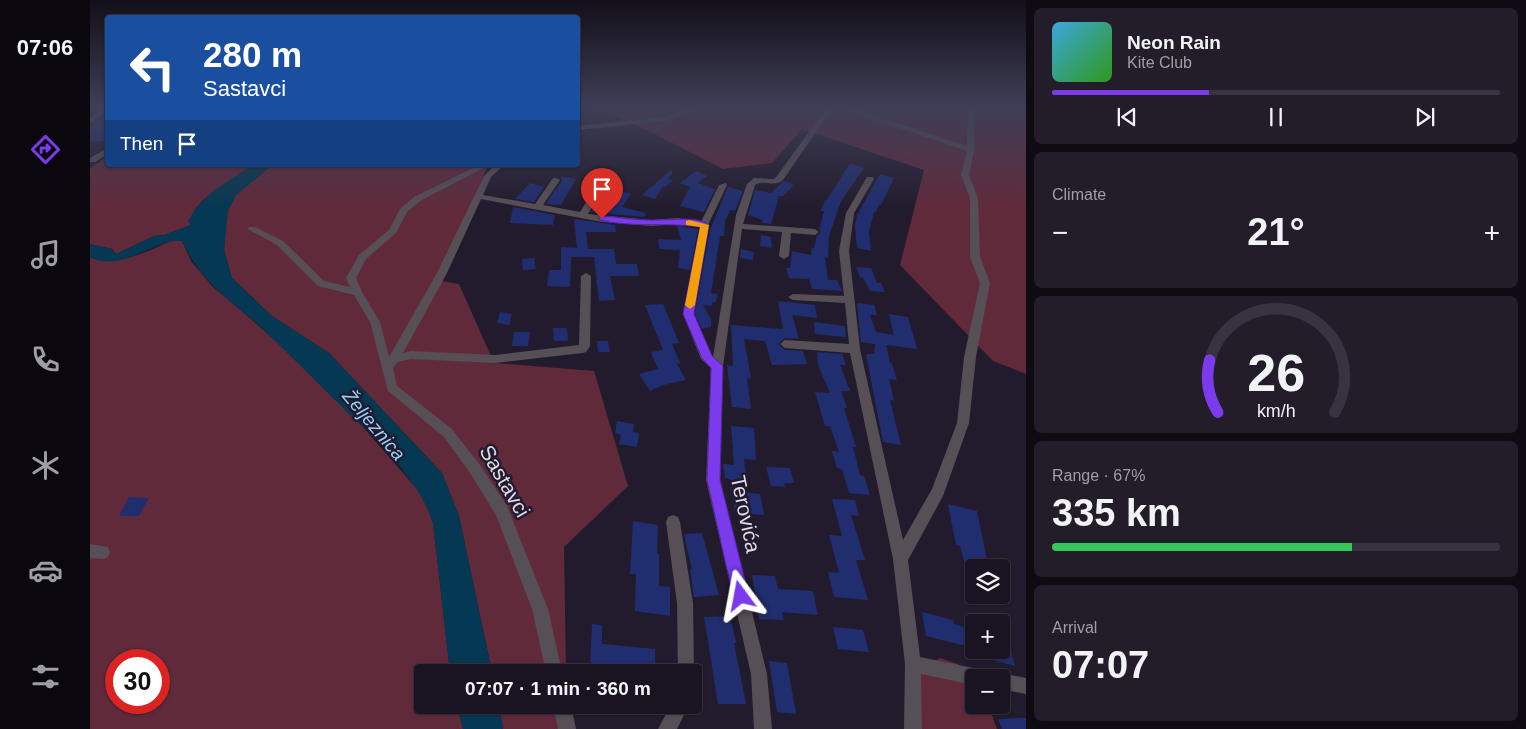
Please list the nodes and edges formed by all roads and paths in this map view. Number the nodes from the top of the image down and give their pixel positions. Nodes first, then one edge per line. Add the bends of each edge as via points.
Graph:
1 (805, 141) edge
2 (879, 141) edge
3 (944, 141) edge
4 (971, 141) edge
5 (969, 149) junction
6 (105, 152) edge
7 (92, 160) dead end
8 (481, 167) edge
9 (484, 167) edge
10 (496, 167) edge
11 (870, 179) dead end
12 (556, 180) dead end
13 (484, 182) junction
14 (968, 184) junction
15 (723, 185) dead end
16 (599, 189) dead end
17 (478, 196) junction
18 (538, 206) junction
19 (582, 215) junction
20 (705, 225) junction
21 (738, 226) junction
22 (252, 229) dead end
23 (787, 230) junction
24 (815, 232) dead end
25 (784, 256) dead end
26 (586, 276) dead end
27 (357, 292) junction
28 (793, 297) dead end
29 (849, 300) junction
30 (786, 344) dead end
31 (855, 349) junction
32 (390, 363) junction
33 (717, 366) junction
34 (674, 522) dead end
35 (900, 559) junction
36 (552, 664) edge
37 (686, 664) edge
38 (913, 664) junction
39 (965, 674) edge
40 (1010, 683) edge
41 (1026, 686) edge
42 (564, 714) edge
43 (675, 714) edge
44 (567, 729) edge
45 (667, 729) edge
46 (763, 729) edge
47 (913, 729) edge

1 - 21 street, Terovića via 782,178 774,182 757,180 751,184
2 - 14 path
3 - 5 street
4 - 5 street
5 - 14 street via 970,163 965,175
6 - 7 street
8 - 27 street, Sastavci via 417,199 403,211 392,231 362,257 351,278
9 - 13 street, Sastavci via 480,173
10 - 13 street
11 - 29 street via 850,213 844,251
12 - 18 street
13 - 17 street
14 - 35 street via 974,198 975,257 985,283 970,357 963,423 938,492
15 - 20 street
16 - 19 street
17 - 18 street
17 - 32 street via 442,273
18 - 19 street
19 - 20 street via 637,222 674,221
20 - 33 street via 688,314 708,358
21 - 23 street
21 - 33 street, Terovića
22 - 27 street via 280,243 322,284
23 - 24 street
23 - 25 street
26 - 32 street via 585,346 578,351 487,359 411,355
27 - 32 street, Sastavci via 375,322
28 - 29 street
29 - 31 street
30 - 31 street
31 - 35 street
32 - 36 street, Sastavci via 392,388 448,432 502,511 540,609
33 - 46 street, Terovića via 713,480 759,674
34 - 37 street via 685,603
35 - 38 street
38 - 39 street
38 - 47 street
40 - 41 street
42 - 44 street
43 - 45 street

